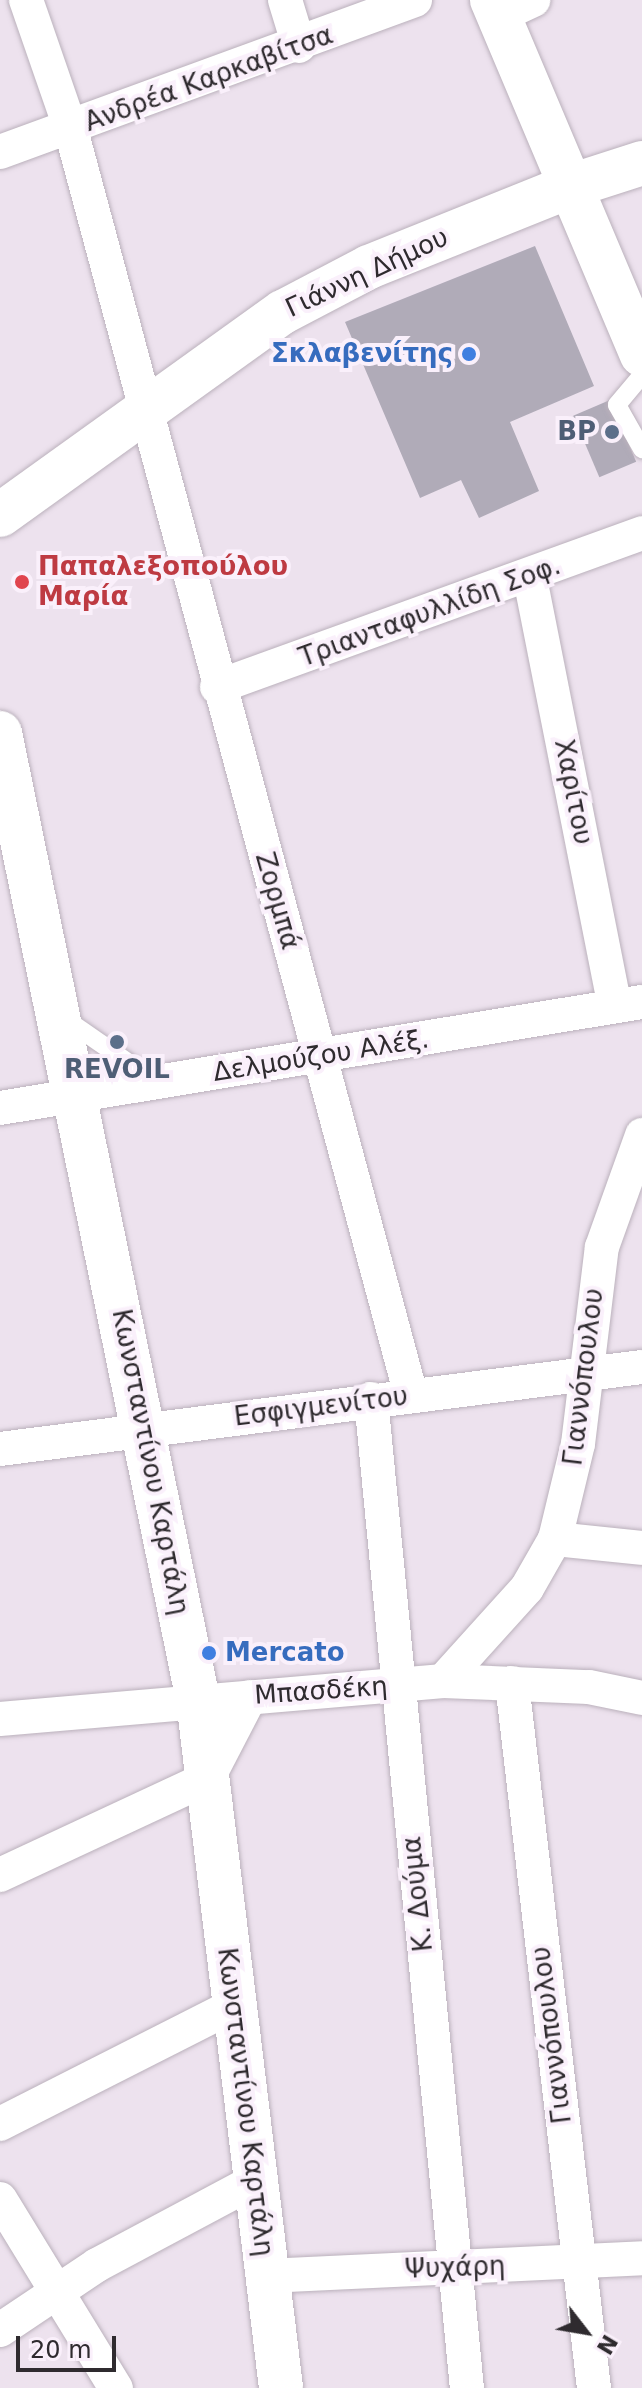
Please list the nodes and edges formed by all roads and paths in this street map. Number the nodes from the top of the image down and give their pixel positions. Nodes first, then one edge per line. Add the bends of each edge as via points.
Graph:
1 (26, 0) edge
2 (285, 0) edge
3 (415, 0) edge
4 (508, 5) edge
5 (299, 46) junction
6 (71, 130) junction
7 (0, 152) edge
8 (642, 163) edge
9 (571, 186) junction
10 (627, 290) edge
11 (642, 355) edge
12 (642, 375) edge
13 (142, 407) junction
14 (642, 449) edge
15 (0, 515) edge
16 (642, 533) edge
17 (530, 578) junction
18 (217, 687) junction
19 (0, 733) edge
20 (11, 843) edge
21 (628, 1004) edge
22 (59, 1014) junction
23 (320, 1056) junction
24 (158, 1083) junction
25 (76, 1096) junction
26 (0, 1108) edge
27 (639, 1150) edge
28 (642, 1367) edge
29 (586, 1374) junction
30 (411, 1395) junction
31 (371, 1399) junction
32 (145, 1430) junction
33 (0, 1449) edge
34 (555, 1539) junction
35 (642, 1548) edge
36 (443, 1681) junction
37 (512, 1683) junction
38 (398, 1685) junction
39 (250, 1697) junction
40 (642, 1698) edge
41 (198, 1700) junction
42 (0, 1719) edge
43 (208, 1778) junction
44 (0, 1875) edge
45 (231, 2007) junction
46 (0, 2124) edge
47 (256, 2180) junction
48 (0, 2199) edge
49 (642, 2258) edge
50 (578, 2263) junction
51 (455, 2268) junction
52 (267, 2276) junction
53 (52, 2291) junction
54 (0, 2330) edge
55 (116, 2388) edge
56 (281, 2388) edge
57 (467, 2388) edge
58 (594, 2388) edge

1 - 6 street, Ζορμπά
2 - 5 street
3 - 5 street, Ανδρέα Καρκαβίτσα
4 - 9 street
5 - 6 street, Ανδρέα Καρκαβίτσα
6 - 7 street, Ανδρέα Καρκαβίτσα
6 - 13 street, Ζορμπά
8 - 9 street, Γιάννη Δήμου
9 - 10 street
9 - 13 street, Γιάννη Δήμου via 324,289
10 - 11 street
12 - 14 lane via 617,405
13 - 15 street, Γιάννη Δήμου
13 - 18 street, Ζορμπά
16 - 17 street, Τριανταφυλλίδη Σοφ.
17 - 18 street, Τριανταφυλλίδη Σοφ.
17 - 21 street, Χαρίτου
18 - 23 street, Ζορμπά
19 - 20 street, Κωνσταντίνου Καρτάλη
20 - 22 street, Κωνσταντίνου Καρτάλη
21 - 23 street, Δελμούζου Αλέξ.
22 - 24 lane
22 - 25 street, Κωνσταντίνου Καρτάλη
23 - 24 street, Δελμούζου Αλέξ.
23 - 30 street, Ζορμπά
24 - 25 street, Δελμούζου Αλέξ.
25 - 26 street, Δελμούζου Αλέξ.
25 - 32 street, Κωνσταντίνου Καρτάλη
27 - 29 street, Γιαννόπουλου via 602,1247
28 - 29 street, Εσφιγμενίτου
29 - 30 street, Εσφιγμενίτου
29 - 34 street, Γιαννόπουλου
30 - 31 street, Εσφιγμενίτου
31 - 32 street, Εσφιγμενίτου
31 - 38 street, Κ. Δούμα
32 - 33 street, Εσφιγμενίτου
32 - 41 street, Κωνσταντίνου Καρτάλη
34 - 35 street
34 - 36 street, Γιαννόπουλου via 527,1588
36 - 37 street, Μπασδέκη
36 - 38 street, Μπασδέκη
37 - 40 street, Μπασδέκη
37 - 50 street, Γιαννόπουλου
38 - 39 street, Μπασδέκη
38 - 51 street, Κ. Δούμα
39 - 41 street, Μπασδέκη
39 - 43 street
41 - 42 street, Μπασδέκη
41 - 43 street, Κωνσταντίνου Καρτάλη
43 - 44 street
43 - 45 street, Κωνσταντίνου Καρτάλη
45 - 46 street
45 - 47 street, Κωνσταντίνου Καρτάλη
47 - 52 street, Κωνσταντίνου Καρτάλη
47 - 53 street
48 - 53 street
49 - 50 street, Ψυχάρη
50 - 51 street, Ψυχάρη
50 - 58 street, Γιαννόπουλου
51 - 52 street, Ψυχάρη
51 - 57 street, Κ. Δούμα
52 - 56 street, Κωνσταντίνου Καρτάλη
53 - 54 street
53 - 55 street

